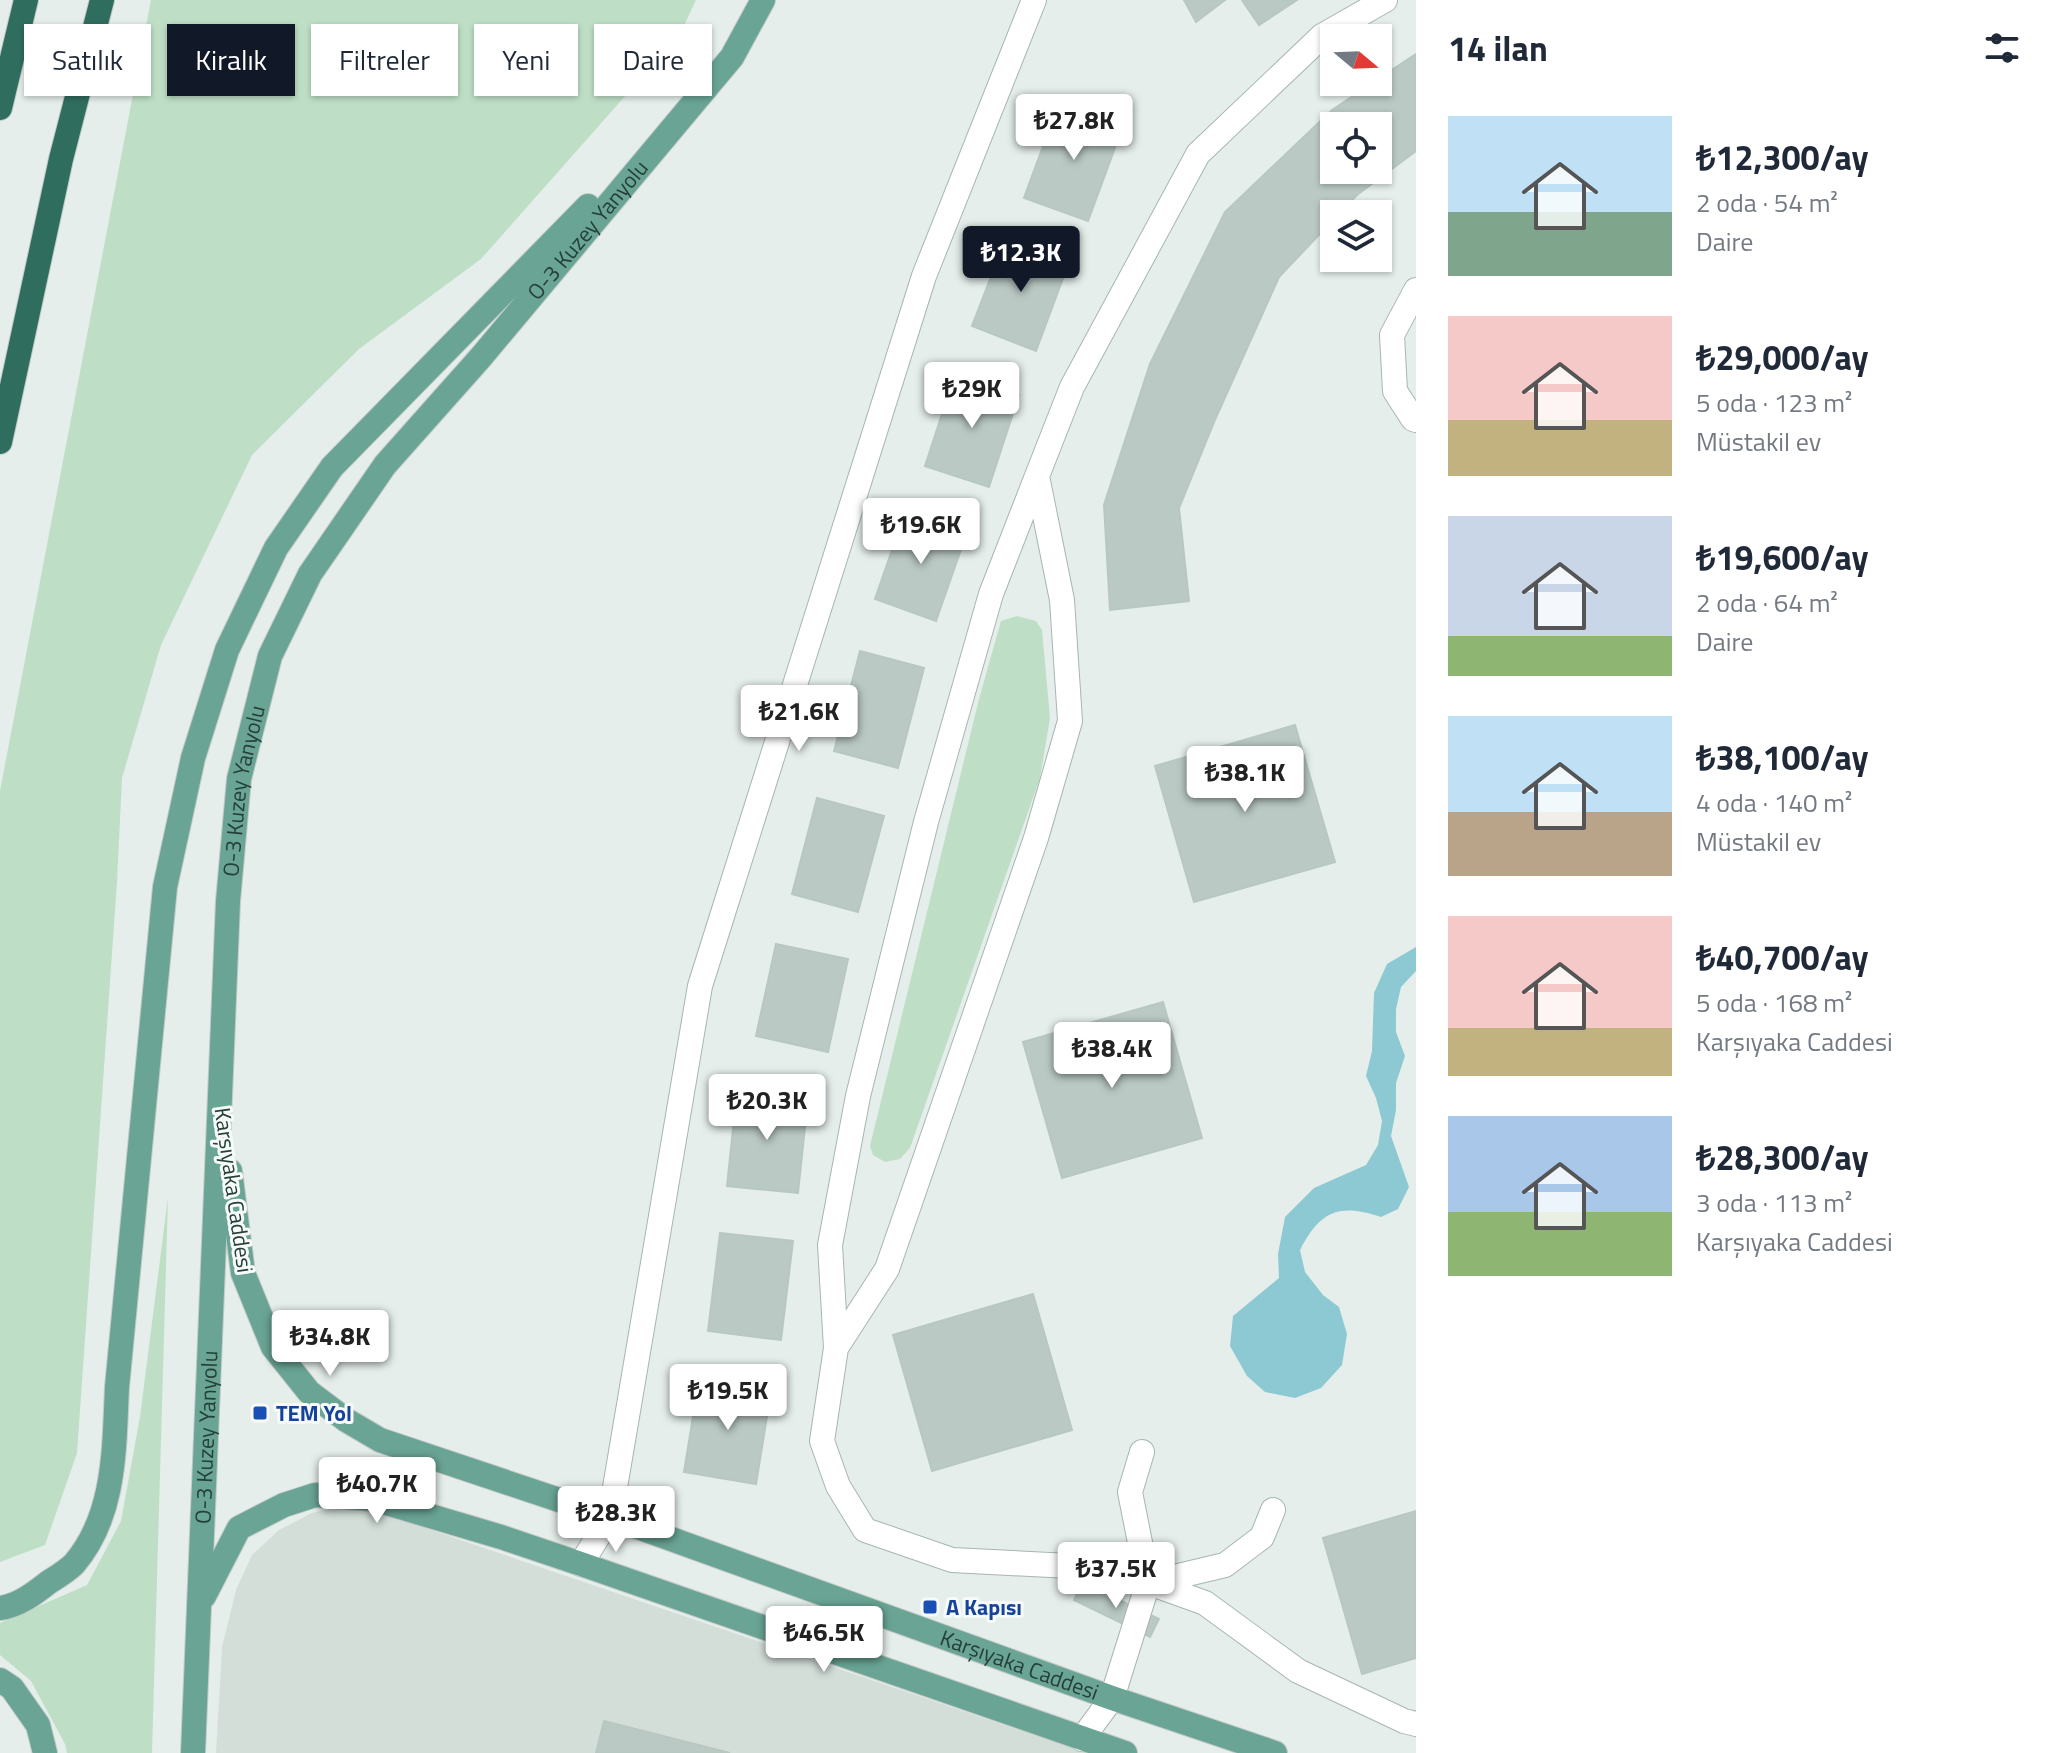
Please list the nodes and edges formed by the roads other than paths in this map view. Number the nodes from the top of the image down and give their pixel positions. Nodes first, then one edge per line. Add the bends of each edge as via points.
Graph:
1 (26, 0) edge
2 (102, 0) edge
3 (763, 0) edge
4 (1034, 0) edge
5 (1385, 0) edge
6 (0, 108) edge
7 (645, 161) junction
8 (1416, 290) edge
9 (1416, 420) edge
10 (0, 442) edge
11 (1037, 476) junction
12 (221, 1089) junction
13 (836, 1348) junction
14 (1142, 1452) dead end
15 (1273, 1510) dead end
16 (610, 1517) junction
17 (581, 1564) junction
18 (1148, 1583) junction
19 (199, 1605) junction
20 (0, 1608) edge
21 (0, 1680) edge
22 (1112, 1698) junction
23 (1416, 1724) edge
24 (1082, 1739) junction
25 (45, 1753) edge
26 (193, 1753) edge
27 (1125, 1753) edge
28 (1275, 1753) edge

1 - 6 highway
2 - 10 highway via 61,159
3 - 7 main road, O-3 Kuzey Yanyolu via 732,57
4 - 16 street via 924,276 700,986
5 - 11 street via 1322,36 1198,154 1072,387
7 - 12 main road, O-3 Kuzey Yanyolu via 385,465 310,574 270,656 239,779
7 - 20 main road via 594,200 332,467 276,548 227,650 193,758 165,887 108,1494 94,1535 72,1566 36,1592
8 - 9 street via 1392,335 1395,391
11 - 13 street via 991,594 926,822 858,1096 830,1245
11 - 13 street via 1062,600 1070,721 1036,838 887,1269
12 - 16 main road, Karşıyaka Caddesi via 243,1273 273,1347 309,1392 380,1440
12 - 19 main road, O-3 Kuzey Yanyolu
13 - 18 street via 822,1441 838,1486 865,1530 952,1560 1108,1568
14 - 18 street via 1130,1492
15 - 18 street via 1262,1537 1225,1565
16 - 17 street
16 - 22 main road, Karşıyaka Caddesi
17 - 19 main road via 373,1499 315,1495 239,1528
17 - 24 main road
18 - 22 street
18 - 23 street via 1205,1603 1298,1671
19 - 26 main road, O-3 Kuzey Yanyolu
21 - 25 main road via 12,1688 38,1725
22 - 24 street
22 - 28 main road, Karşıyaka Caddesi
24 - 27 main road

